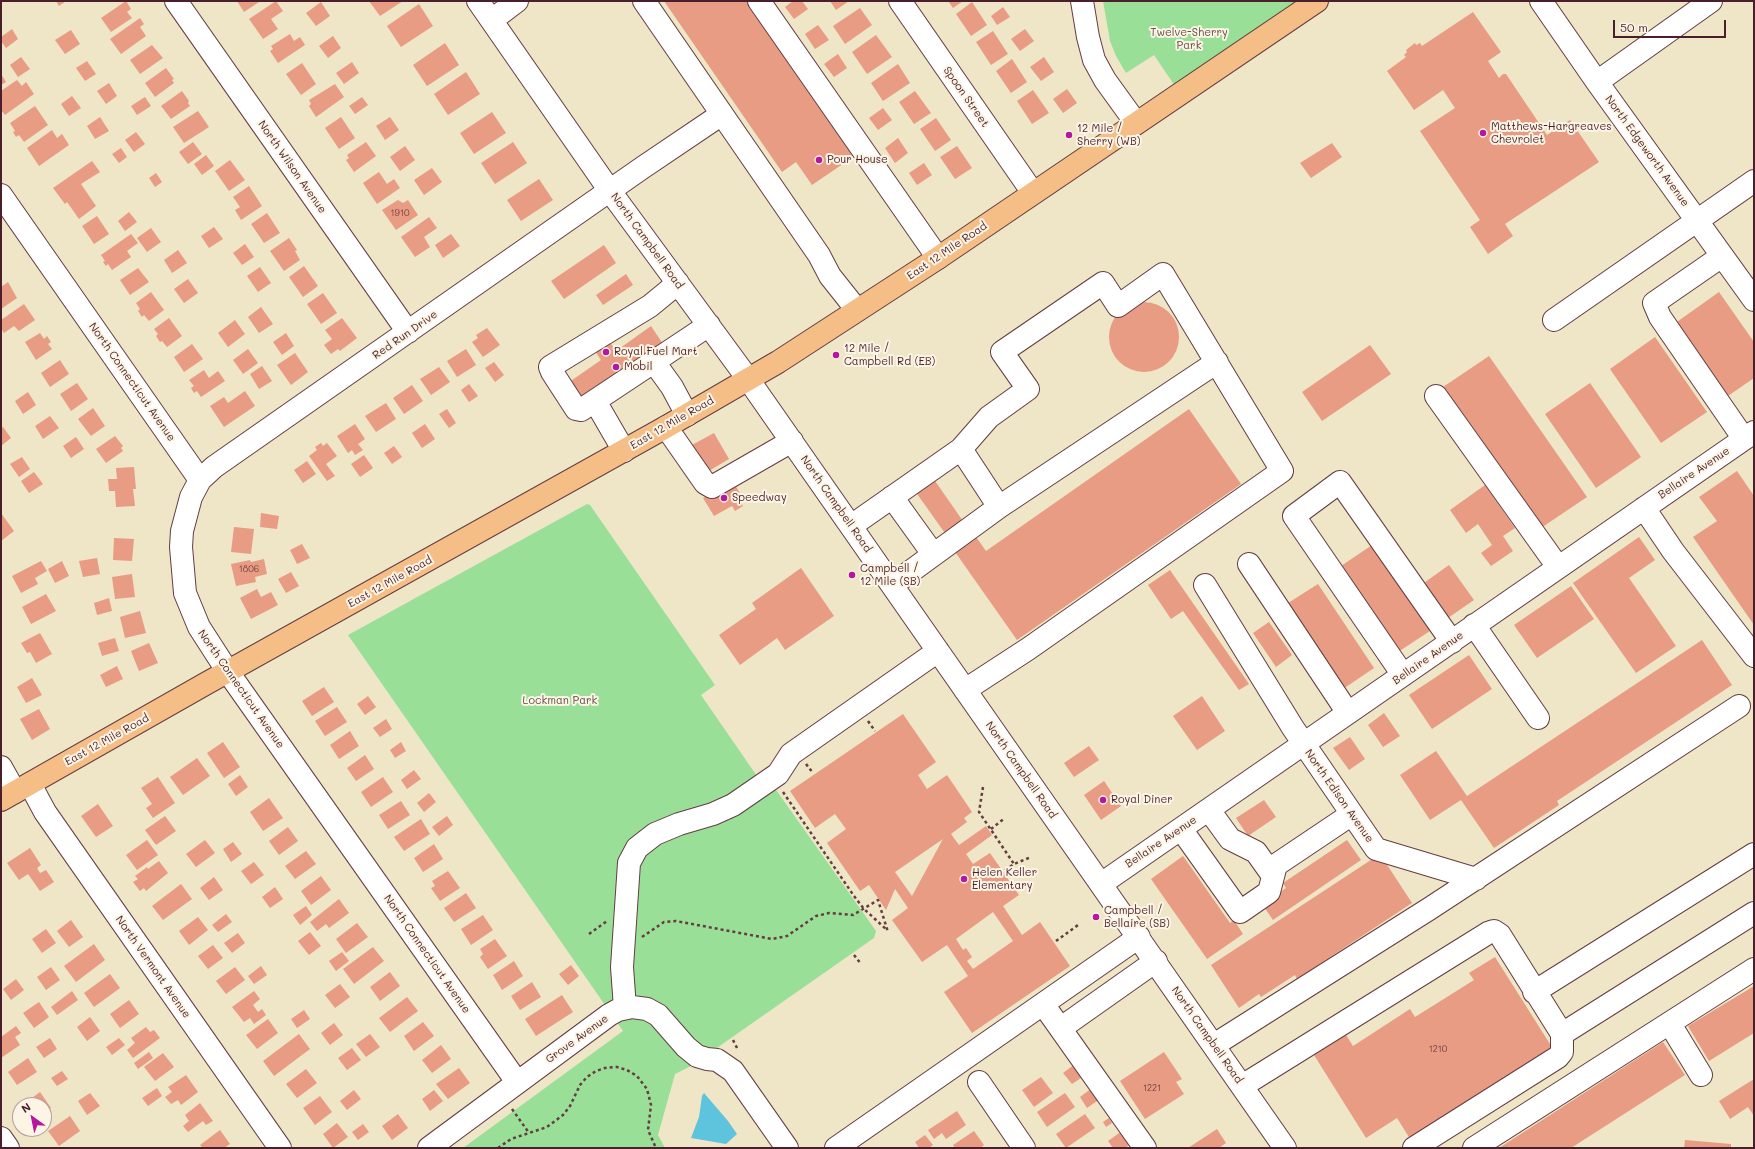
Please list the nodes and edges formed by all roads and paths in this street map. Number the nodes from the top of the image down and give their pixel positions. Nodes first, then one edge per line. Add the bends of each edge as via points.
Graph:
1 (176, 1) edge
2 (478, 1) edge
3 (517, 1) edge
4 (644, 1) edge
5 (759, 1) edge
6 (900, 1) edge
7 (1082, 1) edge
8 (1317, 1) edge
9 (1541, 1) edge
10 (1711, 1) edge
11 (492, 20) junction
12 (1597, 82) junction
13 (722, 114) junction
14 (1136, 123) junction
15 (1754, 181) edge
16 (610, 191) junction
17 (1033, 193) junction
18 (1, 195) edge
19 (1697, 221) junction
20 (1722, 256) junction
21 (938, 258) junction
22 (678, 283) junction
23 (1754, 300) edge
24 (857, 310) junction
25 (1554, 320) dead end
26 (709, 325) junction
27 (408, 332) junction
28 (654, 362) junction
29 (1218, 362) junction
30 (748, 379) junction
31 (1436, 396) dead end
32 (595, 401) junction
33 (687, 415) junction
34 (666, 427) junction
35 (1749, 435) edge
36 (792, 441) junction
37 (961, 449) junction
38 (624, 451) junction
39 (200, 480) junction
40 (892, 497) junction
41 (999, 507) junction
42 (1644, 508) junction
43 (851, 526) junction
44 (931, 556) junction
45 (1249, 564) dead end
46 (1558, 567) junction
47 (892, 585) junction
48 (1205, 585) dead end
49 (1474, 625) junction
50 (1452, 642) junction
51 (938, 651) junction
52 (1754, 656) edge
53 (228, 672) junction
54 (1403, 675) junction
55 (965, 690) junction
56 (1739, 706) dead end
57 (1348, 712) junction
58 (1538, 718) dead end
59 (1303, 743) junction
60 (1, 767) edge
61 (773, 777) junction
62 (983, 787) dead end
63 (15, 792) edge
64 (1209, 810) junction
65 (1352, 814) junction
66 (1005, 818) dead end
67 (990, 829) junction
68 (1181, 829) junction
69 (1754, 854) edge
70 (1031, 857) dead end
71 (1014, 864) junction
72 (1005, 870) dead end
73 (1273, 876) junction
74 (1476, 879) junction
75 (1101, 884) junction
76 (864, 909) junction
77 (1754, 912) edge
78 (1078, 925) dead end
79 (1139, 937) junction
80 (1056, 941) dead end
81 (623, 950) junction
82 (854, 955) dead end
83 (1156, 962) junction
84 (861, 964) dead end
85 (1754, 969) edge
86 (1534, 992) junction
87 (1044, 1004) junction
88 (625, 1008) junction
89 (1670, 1024) junction
90 (1061, 1028) junction
91 (1562, 1034) junction
92 (733, 1040) dead end
93 (1214, 1045) junction
94 (738, 1050) dead end
95 (1700, 1075) dead end
96 (517, 1082) junction
97 (979, 1082) dead end
98 (1242, 1086) junction
99 (512, 1109) dead end
100 (529, 1133) junction
101 (1, 1138) edge
102 (8, 1148) edge
103 (280, 1148) edge
104 (428, 1148) edge
105 (498, 1148) edge
106 (656, 1148) edge
107 (787, 1148) edge
108 (836, 1148) edge
109 (1024, 1148) edge
110 (1145, 1148) edge
111 (1285, 1148) edge
112 (1414, 1148) edge
113 (1474, 1148) edge

1 - 27 street, North Wilson Avenue
2 - 11 street, North Campbell Road
3 - 11 street
4 - 13 street
5 - 21 street
6 - 17 street, Spoon Street
7 - 14 street via 1094,60
8 - 14 main road, East 12 Mile Road
9 - 12 street, North Edgeworth Avenue
10 - 12 street
11 - 16 street, North Campbell Road
12 - 19 street, North Edgeworth Avenue
13 - 16 street, Red Run Drive
13 - 24 street via 819,255 830,276
14 - 17 main road, East 12 Mile Road
15 - 19 street
16 - 22 street, North Campbell Road
16 - 27 street, Red Run Drive
17 - 21 main road, East 12 Mile Road
18 - 39 street, North Connecticut Avenue
19 - 20 street, North Edgeworth Avenue
19 - 25 street
20 - 23 street, North Edgeworth Avenue
20 - 35 street via 1654,303 1660,317
21 - 24 main road, East 12 Mile Road
22 - 26 street, North Campbell Road
22 - 32 street via 650,306 550,367 576,409 581,410
24 - 30 main road, East 12 Mile Road
26 - 28 street
26 - 30 street, North Campbell Road
27 - 39 street, Red Run Drive via 214,467
28 - 32 street
28 - 33 street via 672,387
29 - 37 street via 1164,274 1118,306 1103,283 1002,352 1028,389 989,417
29 - 41 street
29 - 55 street via 1282,471 1028,650
30 - 33 main road, East 12 Mile Road
30 - 36 street, North Campbell Road
31 - 46 street
32 - 38 street
33 - 34 main road, East 12 Mile Road
34 - 36 street via 705,483 712,487
34 - 38 main road, East 12 Mile Road
35 - 42 street, Bellaire Avenue
36 - 43 street, North Campbell Road
37 - 40 street
37 - 41 street
38 - 53 main road, East 12 Mile Road
39 - 53 street, North Connecticut Avenue via 191,496 182,531 183,580 190,608 199,627
40 - 43 street
40 - 44 street via 928,547
41 - 44 street
42 - 46 street, Bellaire Avenue
42 - 52 street via 1673,551
43 - 47 street, North Campbell Road
44 - 47 street
45 - 57 street
46 - 49 street, Bellaire Avenue
47 - 51 street, North Campbell Road
48 - 59 street, North Edison Avenue
49 - 50 street, Bellaire Avenue
49 - 58 street
50 - 54 street, Bellaire Avenue
50 - 54 street via 1340,482 1294,516
51 - 55 street, North Campbell Road
51 - 61 street via 791,754 778,774
53 - 63 main road, East 12 Mile Road
53 - 96 street, North Connecticut Avenue
54 - 57 street, Bellaire Avenue
55 - 75 street, North Campbell Road
56 - 74 street
57 - 59 street, Bellaire Avenue
59 - 64 street, Bellaire Avenue
59 - 65 street, North Edison Avenue
60 - 63 street, North Vermont Avenue
61 - 76 path
61 - 81 street via 733,805 655,834 638,848 629,863
62 - 67 path via 979,812
63 - 103 street, North Vermont Avenue via 40,805
64 - 68 street, Bellaire Avenue
64 - 73 street via 1230,840 1256,852
65 - 73 street via 1276,865
65 - 74 street, North Edison Avenue via 1376,849
66 - 67 path
67 - 71 path
68 - 73 street via 1240,912 1268,892
68 - 75 street, Bellaire Avenue
69 - 86 street
70 - 71 path
71 - 72 path
74 - 93 street
75 - 79 street, North Campbell Road
76 - 76 path via 878,900 888,932 878,922
76 - 81 path via 853,915 829,913 816,916 787,936 772,939 676,921 664,922
77 - 91 street
78 - 80 path
79 - 83 street, North Campbell Road
79 - 87 street
81 - 88 street via 622,982
82 - 84 path
83 - 90 street
83 - 93 street, North Campbell Road
85 - 89 street
86 - 91 street
86 - 98 street via 1500,935 1494,931
87 - 90 street
87 - 108 street
88 - 96 street, Grove Avenue via 609,1015
88 - 107 street, Grove Avenue via 653,1011 697,1056 717,1060 733,1071
89 - 95 street
89 - 113 street
90 - 110 street
91 - 112 street via 1562,1052 1558,1057
92 - 94 path
93 - 98 street, North Campbell Road
96 - 104 street
97 - 109 street
98 - 111 street, North Campbell Road
99 - 100 path
100 - 105 path via 511,1139
100 - 106 path via 547,1127 563,1115 587,1077 606,1068 617,1068 637,1076 647,1089 651,1105 648,1130
101 - 102 street

